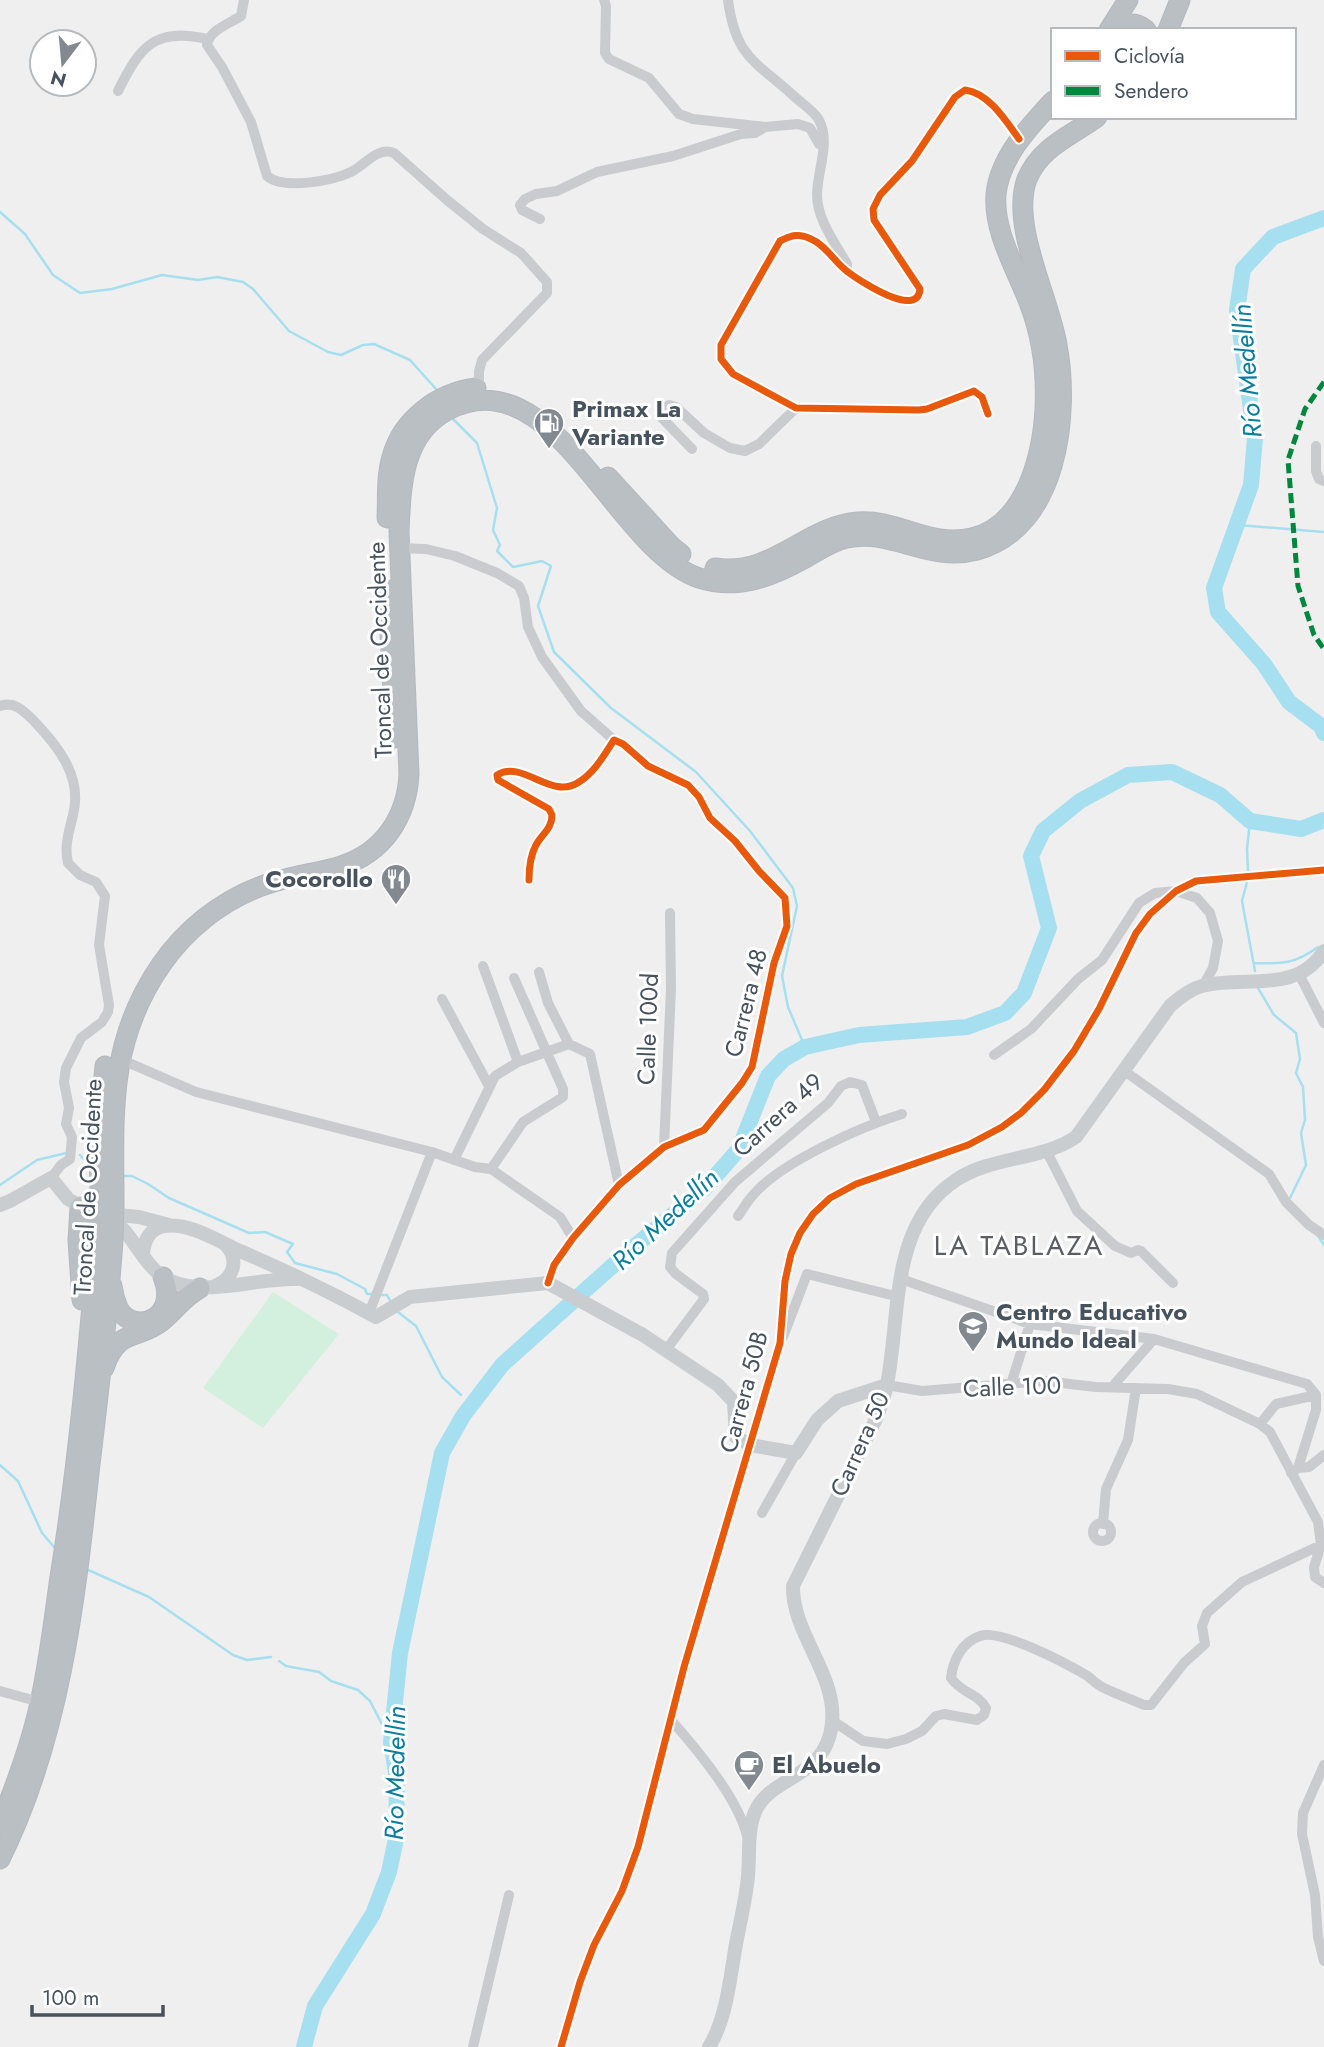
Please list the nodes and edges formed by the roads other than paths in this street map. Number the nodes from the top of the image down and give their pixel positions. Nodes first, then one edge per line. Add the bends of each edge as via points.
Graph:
1 (244, 0) edge
2 (604, 0) edge
3 (728, 0) edge
4 (1128, 0) edge
5 (1180, 0) edge
6 (1112, 28) edge
7 (1115, 28) edge
8 (1142, 28) edge
9 (1169, 28) edge
10 (207, 39) junction
11 (118, 91) dead end
12 (1051, 103) edge
13 (1094, 119) edge
14 (765, 127) junction
15 (1019, 139) junction
16 (823, 145) junction
17 (540, 219) dead end
18 (847, 272) junction
19 (479, 388) junction
20 (796, 408) junction
21 (988, 414) dead end
22 (1316, 446) dead end
23 (692, 449) dead end
24 (1324, 481) edge
25 (400, 548) junction
26 (0, 706) edge
27 (614, 740) junction
28 (1324, 870) edge
29 (530, 880) dead end
30 (1176, 891) junction
31 (670, 913) dead end
32 (1324, 951) edge
33 (483, 966) dead end
34 (540, 972) dead end
35 (1299, 974) junction
36 (514, 978) dead end
37 (1203, 986) junction
38 (442, 999) dead end
39 (1324, 1023) edge
40 (569, 1044) junction
41 (545, 1052) junction
42 (994, 1055) dead end
43 (120, 1059) junction
44 (518, 1062) junction
45 (1123, 1070) junction
46 (489, 1086) junction
47 (902, 1114) dead end
48 (876, 1122) junction
49 (664, 1147) junction
50 (432, 1152) junction
51 (1047, 1152) junction
52 (454, 1160) junction
53 (760, 1162) junction
54 (491, 1169) junction
55 (775, 1175) junction
56 (51, 1178) junction
57 (618, 1185) junction
58 (0, 1205) edge
59 (80, 1207) junction
60 (106, 1207) junction
61 (738, 1216) dead end
62 (176, 1227) junction
63 (1324, 1235) edge
64 (573, 1238) junction
65 (106, 1240) junction
66 (224, 1243) junction
67 (143, 1254) junction
68 (163, 1277) junction
69 (901, 1279) junction
70 (110, 1281) junction
71 (312, 1282) junction
72 (548, 1283) junction
73 (1173, 1283) dead end
74 (209, 1287) junction
75 (899, 1297) junction
76 (371, 1308) junction
77 (1030, 1324) junction
78 (1154, 1339) junction
79 (780, 1343) junction
80 (666, 1350) junction
81 (1011, 1384) junction
82 (887, 1385) junction
83 (1112, 1387) junction
84 (1136, 1388) junction
85 (99, 1390) junction
86 (1316, 1395) junction
87 (1260, 1424) junction
88 (77, 1444) junction
89 (750, 1446) junction
90 (796, 1453) junction
91 (1324, 1455) edge
92 (1294, 1470) junction
93 (761, 1513) dead end
94 (1103, 1524) dead end
95 (1321, 1545) junction
96 (1324, 1583) edge
97 (0, 1691) edge
98 (40, 1702) junction
99 (670, 1719) junction
100 (833, 1721) junction
101 (1324, 1765) edge
102 (0, 1824) edge
103 (750, 1846) junction
104 (0, 1859) edge
105 (509, 1895) dead end
106 (1324, 1961) edge
107 (710, 2046) edge
108 (473, 2047) edge
109 (561, 2047) edge

1 - 10 street via 241,16
2 - 14 street via 604,44 609,59 649,78 679,114
3 - 16 street via 737,40 750,60 819,118
4 - 6 highway
5 - 9 highway
7 - 8 highway via 1133,23
10 - 11 street via 177,34 147,45
10 - 19 street via 206,45 251,122 267,176 274,182 327,180 352,172 388,150 474,222 521,253 547,282 547,293 482,360
12 - 15 highway, Troncal de Occidente
13 - 25 highway, Troncal de Occidente via 1043,154 1024,188 1023,225 1058,344 1059,424 1047,482 1034,509 1001,540 976,550 941,553 878,537 849,537 768,577 734,583 710,581 667,560 544,423 518,406 482,401 447,411 427,426 413,445 403,480
14 - 16 street via 799,124 810,128
14 - 17 street via 673,156 597,172 557,191 536,194 520,205
15 - 18 street via 974,92 965,90 955,97 873,209 874,220 920,289 919,297 907,303
15 - 19 highway, Troncal de Occidente via 1000,175 996,210 1038,334 1044,381 1043,429 1033,472 1019,503 1010,516 983,534 945,540 858,522 822,532 760,565 724,570 701,565 672,547 559,421 538,404 506,390
16 - 18 street via 817,196
18 - 20 street via 814,240 800,235 780,241 721,345 721,359 733,374
19 - 60 highway, Troncal de Occidente via 451,394 419,413 399,440 390,464 386,547 397,773 390,808 378,829 349,850 273,869 215,897 152,957 125,1004 107,1055 100,1100
20 - 21 street via 919,410 974,391 982,397
20 - 23 street via 759,444 744,451 704,433 668,405 662,418
22 - 24 street via 1316,471
25 - 27 street via 444,553 519,586 528,627 542,657 581,711
25 - 43 highway, Troncal de Occidente via 409,774 399,818 387,837 365,855 340,867 259,887 224,904 191,930 148,986
26 - 56 street via 14,705 24,711 66,761 77,796 66,846 68,863 96,882 104,896 99,946 108,1009 102,1022 81,1038 68,1062 64,1082 69,1102 66,1124 72,1138 70,1159
27 - 29 street via 587,776 571,787 546,784 511,771 497,775 552,815 551,826 532,854
27 - 49 street, Carrera 48 via 648,766 688,785 710,818 785,898 787,926 774,963 752,1066 704,1130
28 - 30 street, Carrera 50B via 1196,881
30 - 37 street via 1197,898 1210,912 1214,925 1216,957
30 - 42 street via 1155,894 1139,903 1102,960 1031,1029
30 - 79 street, Carrera 50B via 1136,933 1074,1051 1021,1113 968,1145 847,1189 813,1214 791,1254
31 - 49 street, Calle 100d
32 - 35 main road
33 - 44 street
34 - 40 street via 548,1003
35 - 37 main road, Carrera 50
35 - 39 street
36 - 41 street
37 - 45 main road, Carrera 50 via 1170,1006
38 - 46 street
40 - 41 street
40 - 57 street via 590,1054
41 - 44 street
41 - 54 street via 563,1097 523,1122
43 - 50 street via 196,1092
43 - 60 highway, Troncal de Occidente
44 - 46 street via 495,1076
45 - 51 main road, Carrera 50 via 1076,1137
45 - 63 street via 1269,1174 1287,1203
46 - 52 street
47 - 48 street, Carrera 49
48 - 53 street, Carrera 49 via 862,1084 850,1082
48 - 55 street, Carrera 49
49 - 57 street, Carrera 48
50 - 52 street
50 - 76 street
51 - 69 main road, Carrera 50 via 970,1173 940,1192 915,1227
51 - 73 street via 1077,1211 1115,1246 1131,1253 1142,1251
52 - 54 street
53 - 55 street
53 - 80 street, Carrera 49 via 735,1182 672,1253 670,1267 704,1299
54 - 64 street via 560,1217
55 - 61 street, Carrera 49 via 753,1194
56 - 58 main road
56 - 59 main road
57 - 64 street, Carrera 48
59 - 60 main road
59 - 88 highway
60 - 62 main road
60 - 65 highway, Troncal de Occidente, bridge
60 - 67 main road
62 - 66 main road
62 - 67 main road via 152,1231
64 - 72 street, Carrera 48
65 - 70 highway, Troncal de Occidente
65 - 88 highway, Troncal de Occidente
66 - 71 main road
66 - 74 main road via 233,1255 233,1270 230,1277
67 - 68 main road
68 - 70 highway via 167,1304 158,1316 142,1321 123,1314
68 - 74 main road via 181,1286
69 - 75 main road, Carrera 50
69 - 77 street
70 - 85 highway, Troncal de Occidente
71 - 74 main road via 282,1279
71 - 76 main road
72 - 76 main road via 410,1297 376,1317
72 - 80 main road
74 - 85 highway via 182,1300 162,1322 114,1348
75 - 79 street via 807,1274
75 - 82 main road, Carrera 50
77 - 78 street
77 - 81 street
78 - 83 street
78 - 86 street via 1307,1384
79 - 89 street, Carrera 50B
80 - 89 main road via 729,1394 734,1402 736,1437
81 - 82 street, Calle 100 via 922,1391
81 - 83 street, Calle 100 via 1044,1381
82 - 90 main road, Calle 100 via 838,1401 817,1420
82 - 100 main road, Carrera 50 via 876,1419 793,1586 797,1615 821,1670
83 - 84 street, Calle 100
84 - 87 street, Calle 100 via 1196,1394
84 - 94 street via 1128,1440 1106,1489
85 - 104 highway, Troncal de Occidente via 55,1703 29,1791
86 - 87 street via 1276,1404
86 - 92 street via 1316,1410
87 - 92 street, Calle 100
88 - 98 highway, Troncal de Occidente
89 - 90 main road
89 - 99 street, Carrera 50B
90 - 93 street, Calle 100
91 - 92 street via 1309,1467
92 - 95 street, Calle 100 via 1318,1522
95 - 96 street via 1314,1567 1315,1577
95 - 100 street via 1242,1582 1207,1613 1202,1626 1205,1644 1151,1704 1102,1687 1030,1646 990,1634 960,1651 951,1678 959,1689 982,1700 986,1708 977,1720 936,1716 922,1731 887,1744 863,1741
97 - 98 street
98 - 102 highway, Troncal de Occidente via 24,1764
99 - 103 street via 695,1747 734,1806
99 - 109 street, Carrera 50B via 631,1868 594,1945
100 - 103 main road via 821,1755 761,1800 753,1816
101 - 106 street via 1303,1813 1302,1834
103 - 107 main road via 726,1996
105 - 108 street

